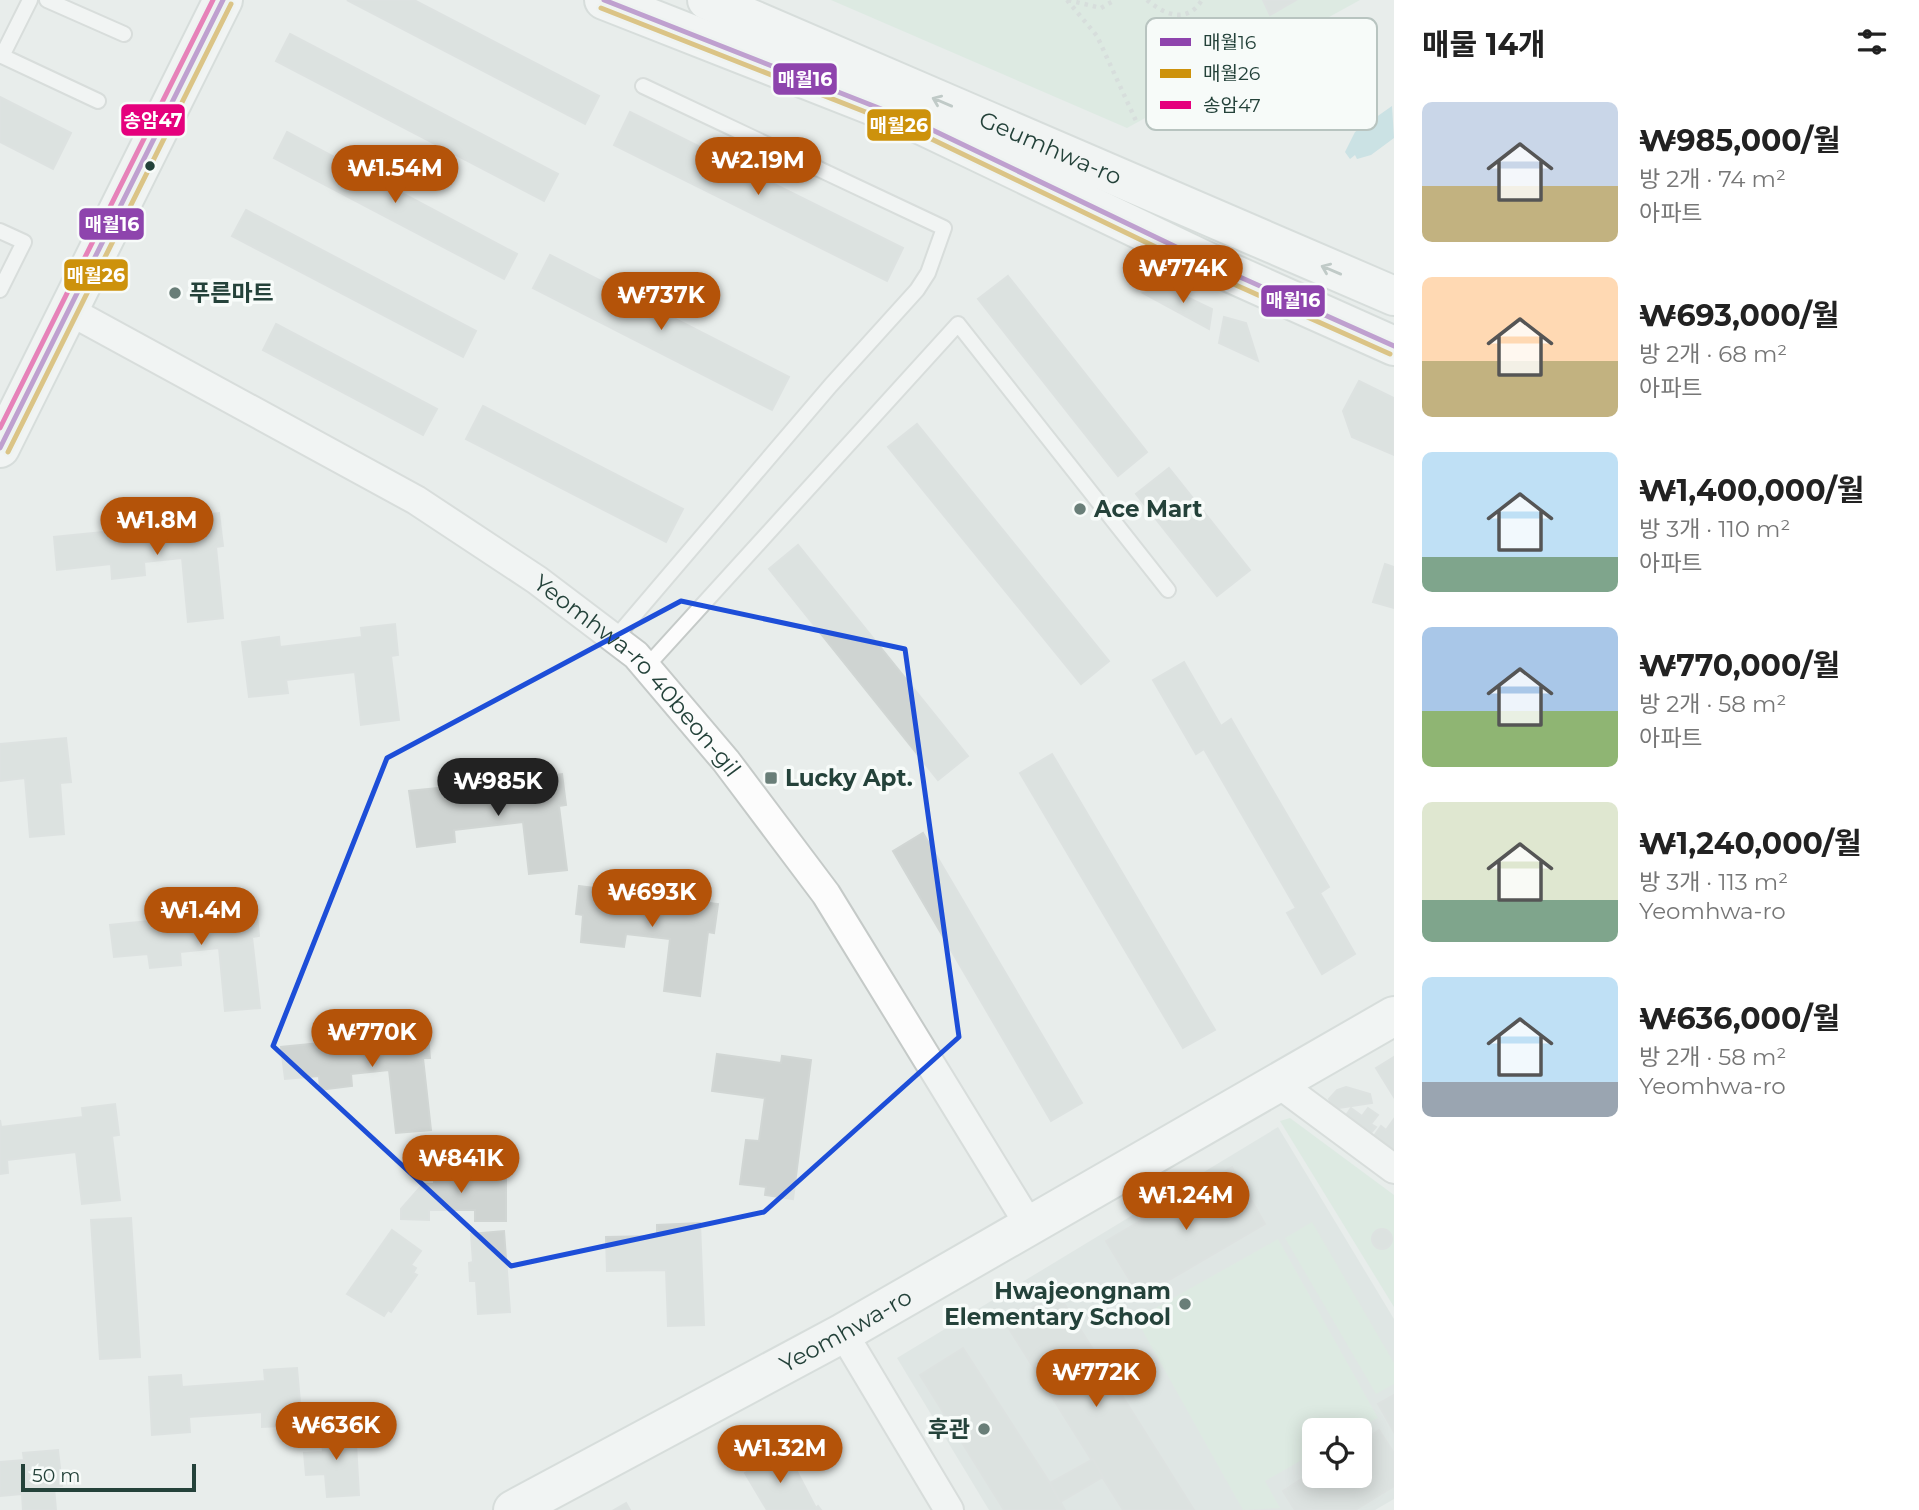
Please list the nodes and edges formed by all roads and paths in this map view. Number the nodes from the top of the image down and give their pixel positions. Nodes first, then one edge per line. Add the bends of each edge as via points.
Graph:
1 (30, 0) edge
2 (47, 0) edge
3 (223, 0) edge
4 (604, 0) edge
5 (707, 0) edge
6 (1115, 0) edge
7 (1147, 0) edge
8 (1202, 0) edge
9 (124, 34) dead end
10 (1, 55) edge
11 (643, 86) dead end
12 (98, 101) dead end
13 (1136, 123) dead end
14 (0, 230) edge
15 (0, 290) edge
16 (1394, 296) edge
17 (68, 310) junction
18 (1394, 346) edge
19 (0, 448) edge
20 (1168, 590) dead end
21 (616, 637) junction
22 (647, 666) junction
23 (1394, 1016) edge
24 (1278, 1083) junction
25 (1394, 1170) edge
26 (1030, 1226) junction
27 (843, 1333) junction
28 (513, 1510) edge
29 (949, 1510) edge

1 - 10 lane
2 - 9 lane
3 - 17 main road
4 - 18 main road, Geumhwa-ro via 922,125
16 -> 5 main road, Geumhwa-ro
6 - 13 path via 1101,8 1067,0 1097,36
7 - 8 path via 1163,14 1181,15 1196,10
10 - 12 lane
11 - 21 lane via 944,228 917,290
14 - 15 lane via 24,242
17 - 19 main road
17 - 21 street, Yeomhwa-ro 40beon-gil via 416,500
20 - 22 lane via 958,324
21 - 22 street, Yeomhwa-ro 40beon-gil
22 - 26 street, Yeomhwa-ro 40beon-gil via 826,894
23 - 24 main road, Yeomhwa-ro
24 - 25 street
24 - 26 main road, Yeomhwa-ro
26 - 27 main road, Yeomhwa-ro
27 - 28 main road, Yeomhwa-ro
27 - 29 street

